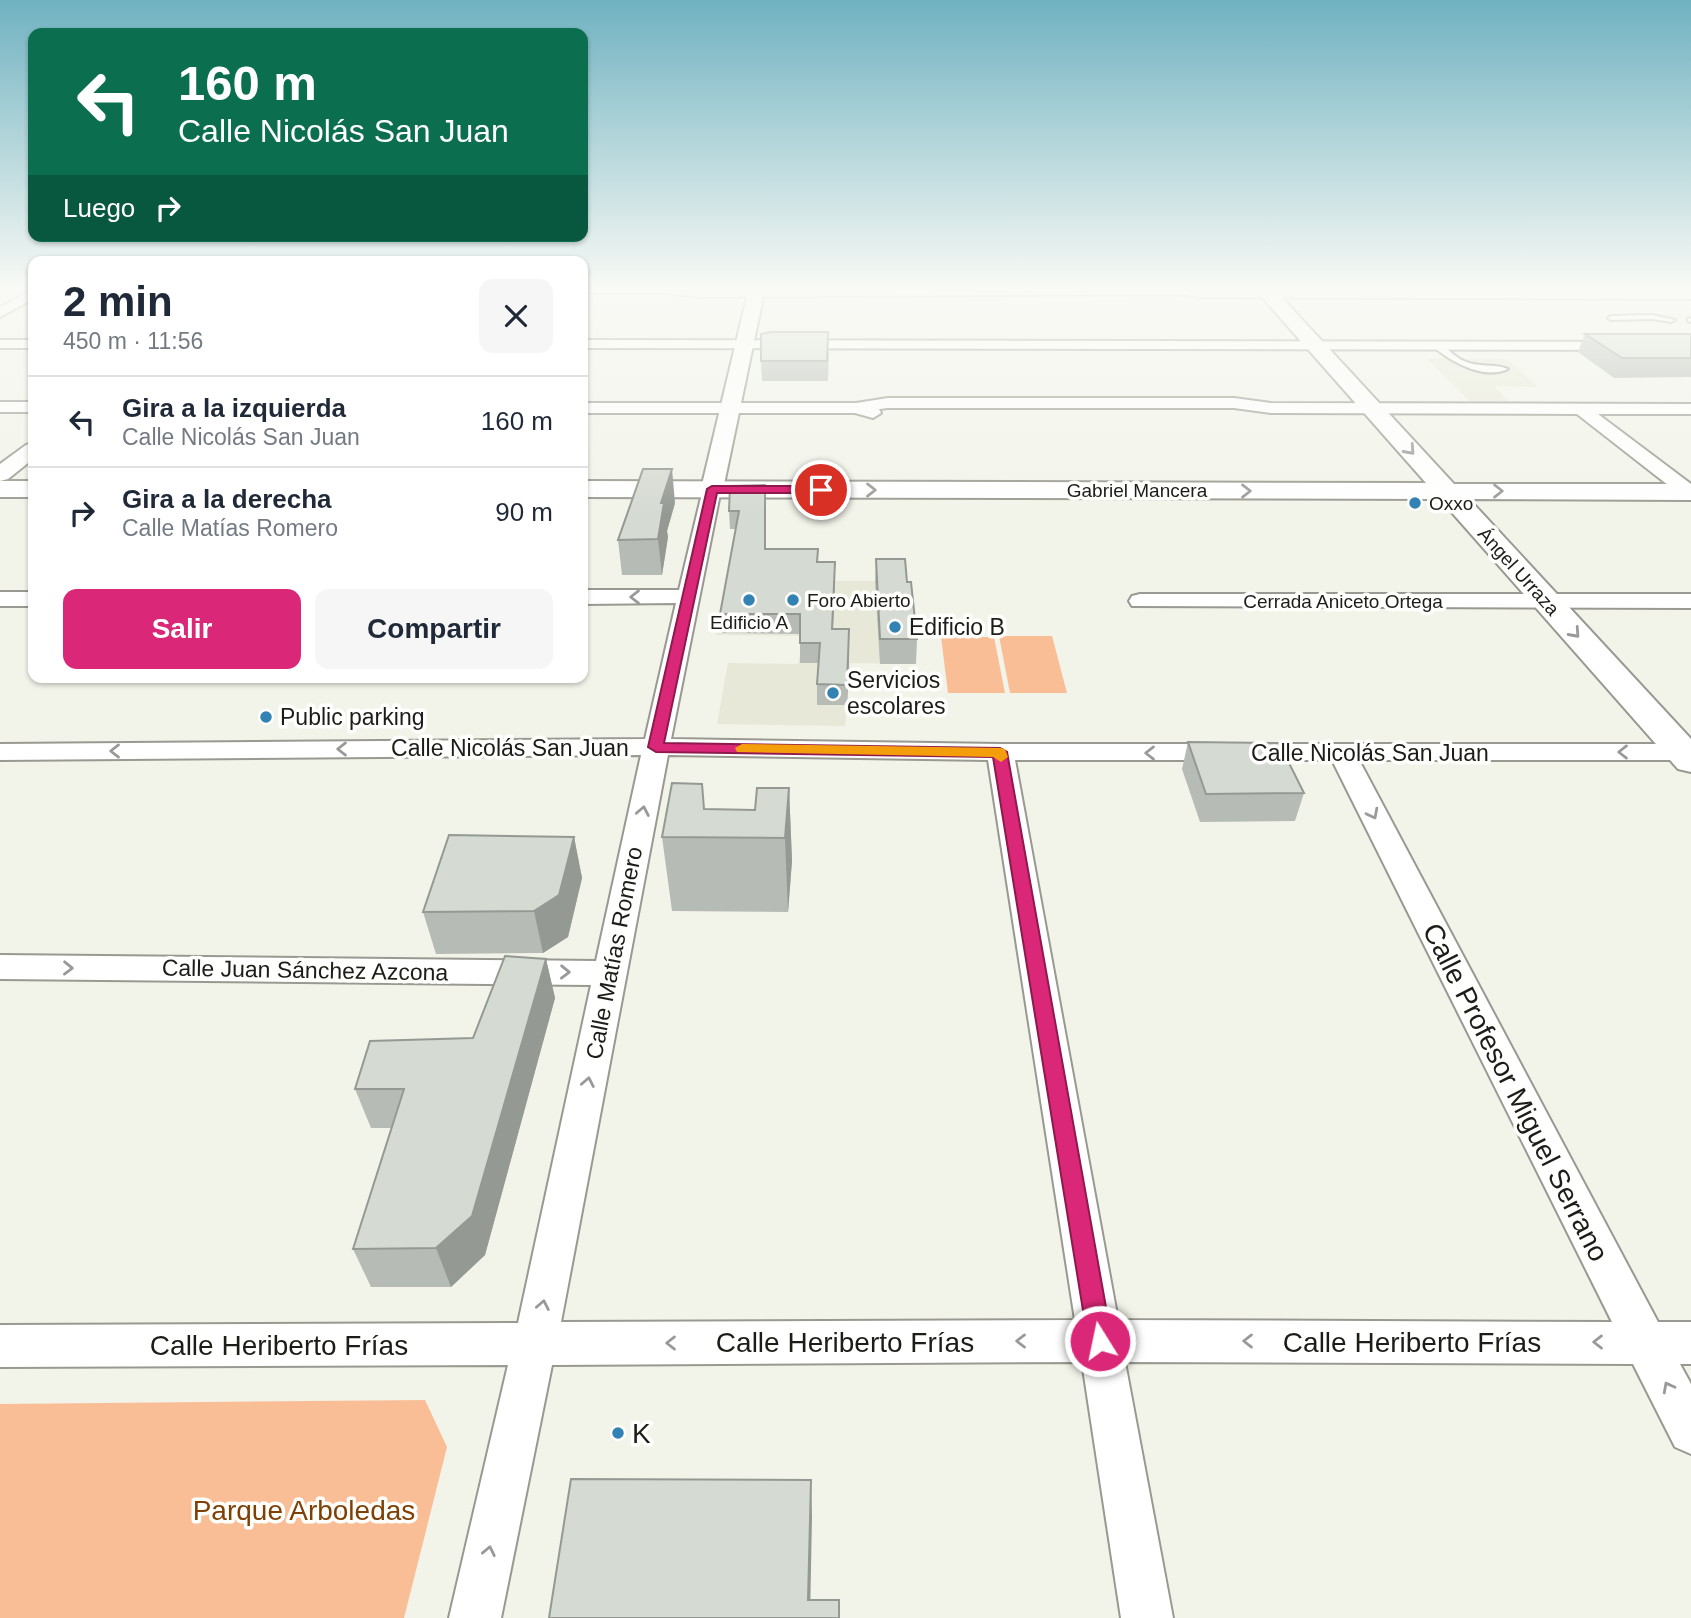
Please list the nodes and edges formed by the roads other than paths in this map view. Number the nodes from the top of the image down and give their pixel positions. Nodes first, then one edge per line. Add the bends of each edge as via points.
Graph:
1 (740, 364) edge
2 (1333, 364) edge
3 (1457, 364) edge
4 (1504, 369) dead end
5 (0, 407) edge
6 (28, 407) edge
7 (588, 408) edge
8 (731, 408) junction
9 (1372, 408) junction
10 (1581, 409) junction
11 (1691, 409) edge
12 (28, 453) edge
13 (0, 474) edge
14 (0, 489) edge
15 (28, 489) edge
16 (588, 489) edge
17 (712, 489) junction
18 (1447, 491) junction
19 (1690, 492) edge
20 (687, 596) junction
21 (588, 597) edge
22 (0, 599) edge
23 (28, 599) edge
24 (1140, 601) dead end
25 (1546, 601) junction
26 (1691, 601) edge
27 (656, 747) junction
28 (0, 752) edge
29 (1000, 752) junction
30 (1342, 753) junction
31 (1688, 755) edge
32 (0, 967) edge
33 (610, 973) junction
34 (1100, 1341) junction
35 (1645, 1342) junction
36 (535, 1343) junction
37 (1691, 1343) edge
38 (0, 1346) edge
39 (1691, 1431) edge
40 (474, 1618) edge
41 (1147, 1618) edge

1 - 8 street, Calle Matías Romero
2 - 9 main road, Ángel Urraza
3 - 4 lane
5 - 6 street
7 - 8 street
8 - 9 street via 856,408 887,414 1056,409 1242,414 1271,408
8 - 17 street, Calle Matías Romero
9 - 10 street
9 -> 18 main road, Ángel Urraza
10 - 11 street
10 - 19 street
12 - 13 street
14 - 15 main road
16 - 17 main road, Gabriel Mancera
17 -> 18 main road, Gabriel Mancera
17 - 20 street, Calle Matías Romero
18 -> 19 main road, Gabriel Mancera
18 - 25 main road, Ángel Urraza
20 -> 21 street
20 - 27 street, Calle Matías Romero
22 - 23 street
24 - 25 street, Cerrada Aniceto Ortega
25 - 26 street, Cerrada Aniceto Ortega
25 -> 31 main road, Ángel Urraza
27 -> 28 street, Calle Nicolás San Juan
27 - 29 street, Calle Nicolás San Juan
33 -> 27 street, Calle Matías Romero
30 -> 29 street, Calle Nicolás San Juan
29 - 34 street
31 -> 30 street, Calle Nicolás San Juan
30 -> 35 street, Calle Profesor Miguel Serrano
32 -> 33 street, Calle Juan Sánchez Azcona
36 -> 33 street, Calle Matías Romero
35 -> 34 street, Calle Heriberto Frías
34 -> 36 street, Calle Heriberto Frías
34 - 41 street
35 - 37 street, Calle Heriberto Frías
39 -> 35 street, Calle Profesor Miguel Serrano
36 - 38 street, Calle Heriberto Frías
40 -> 36 street, Calle Matías Romero

